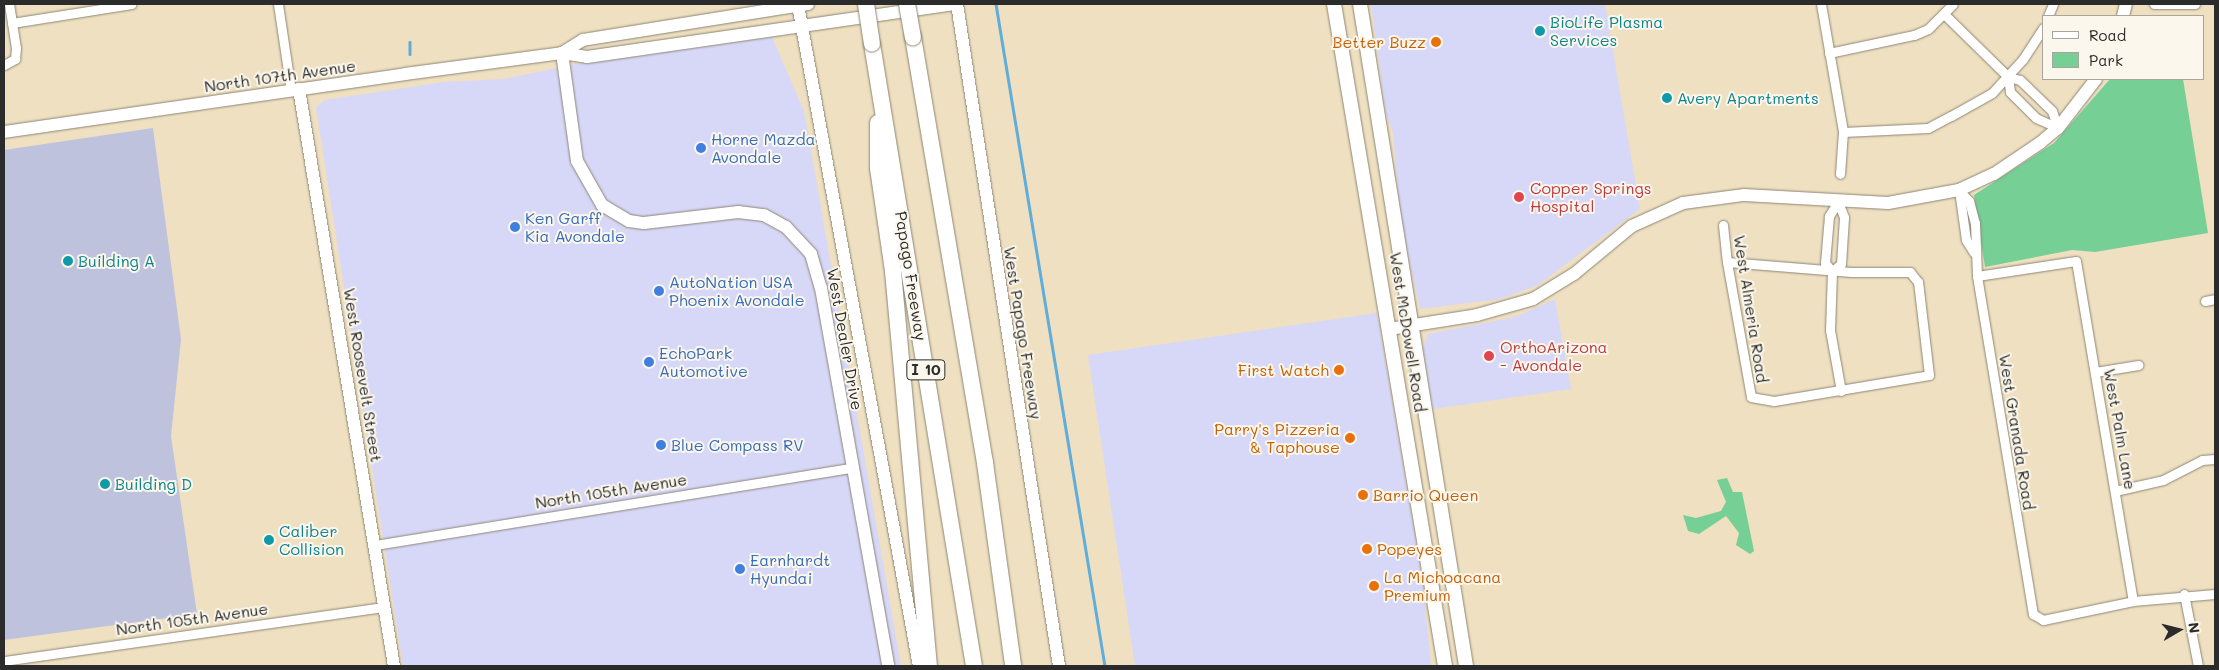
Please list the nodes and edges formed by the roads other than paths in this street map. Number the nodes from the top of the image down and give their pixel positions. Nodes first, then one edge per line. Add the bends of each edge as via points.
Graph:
1 (9, 4) edge
2 (132, 4) edge
3 (278, 4) edge
4 (802, 4) edge
5 (866, 4) edge
6 (907, 4) edge
7 (957, 4) edge
8 (1334, 4) edge
9 (1360, 4) edge
10 (1821, 4) edge
11 (1953, 4) edge
12 (2154, 4) edge
13 (2195, 4) edge
14 (103, 6) edge
15 (1944, 14) junction
16 (12, 23) junction
17 (801, 26) junction
18 (2042, 29) edge
19 (562, 53) junction
20 (1829, 53) junction
21 (4, 65) edge
22 (878, 73) junction
23 (2008, 77) junction
24 (2095, 80) edge
25 (295, 90) junction
26 (2036, 95) junction
27 (2025, 107) junction
28 (2058, 128) junction
29 (4, 132) edge
30 (1843, 132) junction
31 (1840, 174) dead end
32 (1959, 190) junction
33 (1838, 202) junction
34 (1724, 225) dead end
35 (1826, 240) junction
36 (1843, 242) junction
37 (1727, 262) junction
38 (1832, 271) junction
39 (1977, 276) junction
40 (2215, 299) edge
41 (2204, 301) dead end
42 (1411, 326) junction
43 (1389, 329) junction
44 (2138, 365) dead end
45 (2095, 372) junction
46 (1841, 391) junction
47 (2215, 459) edge
48 (852, 468) junction
49 (2115, 491) junction
50 (375, 545) junction
51 (2184, 594) junction
52 (2215, 594) edge
53 (2133, 601) junction
54 (384, 606) junction
55 (4, 661) edge
56 (394, 666) edge
57 (888, 666) edge
58 (919, 666) edge
59 (928, 666) edge
60 (974, 666) edge
61 (1013, 666) edge
62 (1059, 666) edge
63 (1445, 666) edge
64 (1466, 666) edge
65 (2198, 666) edge

1 - 16 street
2 - 14 street
3 - 25 street, West Roosevelt Street
4 - 17 main road
4 - 19 main road, North 107th Avenue via 583,40
5 - 22 highway, Papago Freeway / I 10, bridge
6 - 61 highway, I 10, bridge via 985,463
7 - 17 main road, North 107th Avenue
7 - 62 main road, West Papago Freeway
8 - 43 main road, West McDowell Road
9 - 42 main road, West McDowell Road
10 - 20 street
11 - 15 street
12 - 13 street
14 - 16 street
15 - 20 street via 1914,35
15 - 23 street
16 - 21 street via 15,58
17 - 19 main road, North 107th Avenue via 587,57
17 - 58 main road
18 - 23 street
19 - 25 main road, North 107th Avenue
19 - 48 main road, West Dealer Drive via 577,161 602,205 629,221 644,223 738,212 764,215 786,227 805,245 822,288
20 - 30 street
22 - 59 highway via 878,168 893,271
22 - 60 highway, Papago Freeway / I 10
23 - 26 street via 2020,80
23 - 27 street via 2010,92
23 - 30 street via 1992,93 1928,128
24 - 28 main road
25 - 29 main road, North 107th Avenue
25 - 50 main road, West Roosevelt Street
26 - 27 street
26 - 28 street via 2052,111
27 - 28 street via 2040,122
28 - 32 main road via 2008,166
30 - 31 street
32 - 33 main road via 1902,202
32 - 39 street, West Granada Road via 1966,240 1974,253
33 - 35 street via 1828,216
33 - 36 street via 1844,217
33 - 42 main road via 1744,195 1683,203 1637,224 1533,299 1478,316
34 - 37 street, West Almeria Road
35 - 36 street
35 - 38 street via 1825,263
36 - 38 street via 1841,264
37 - 38 street
37 - 46 street, West Almeria Road via 1751,397 1774,401
38 - 46 street via 1830,330
38 - 46 street via 1910,272 1918,282 1929,375
39 - 45 street, West Palm Lane via 2076,261
39 - 53 street, West Granada Road via 2033,614 2043,620
40 - 41 street
42 - 43 main road
42 - 64 main road, West McDowell Road
43 - 63 main road, West McDowell Road
44 - 45 street
45 - 49 street, West Palm Lane
47 - 49 street via 2210,457 2163,480
48 - 50 street, North 105th Avenue
48 - 57 main road, West Dealer Drive
49 - 53 street, West Palm Lane
50 - 54 main road, West Roosevelt Street
51 - 52 street
51 - 53 street
51 - 65 street
54 - 55 street, North 105th Avenue
54 - 56 main road, West Roosevelt Street

